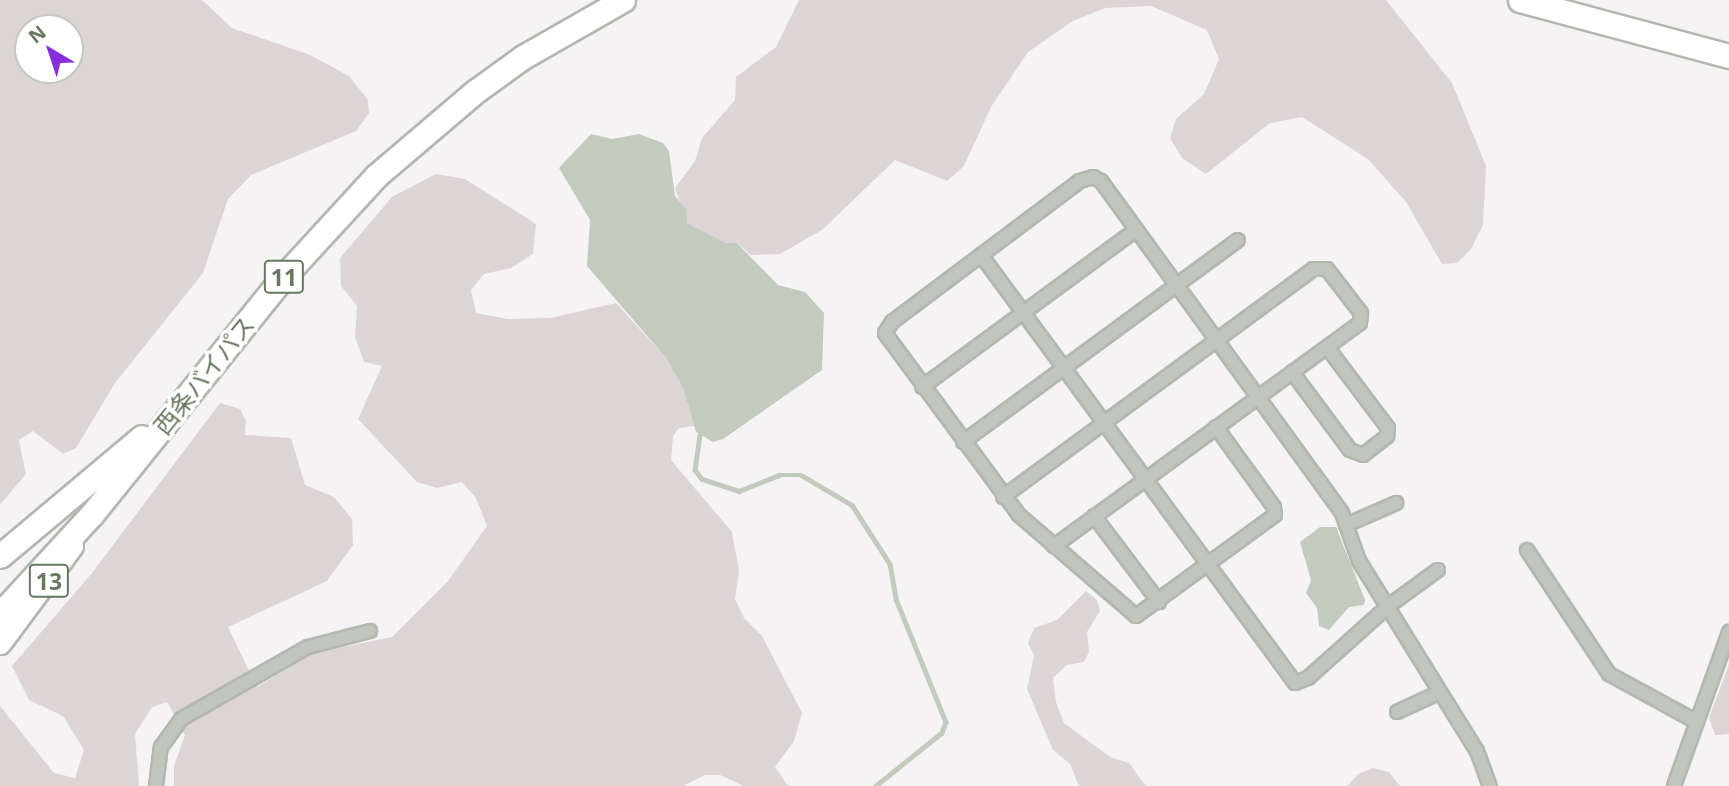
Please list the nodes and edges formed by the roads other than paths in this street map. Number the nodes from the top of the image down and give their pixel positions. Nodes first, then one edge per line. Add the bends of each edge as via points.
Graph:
1 (623, 0) edge
2 (1520, 0) edge
3 (1729, 56) edge
4 (1136, 230) junction
5 (1238, 240) dead end
6 (981, 255) junction
7 (1177, 285) junction
8 (1023, 312) junction
9 (1216, 340) junction
10 (1327, 347) junction
11 (1063, 368) junction
12 (1292, 372) junction
13 (922, 387) junction
14 (1258, 397) junction
15 (175, 410) junction
16 (1103, 422) junction
17 (1216, 427) junction
18 (963, 442) junction
19 (1145, 478) junction
20 (1003, 496) junction
21 (1396, 503) dead end
22 (92, 514) junction
23 (1094, 516) junction
24 (1346, 525) junction
25 (1054, 546) junction
26 (1527, 550) dead end
27 (0, 556) edge
28 (1209, 566) junction
29 (1438, 570) dead end
30 (1159, 602) junction
31 (1387, 607) junction
32 (0, 614) edge
33 (370, 631) dead end
34 (1729, 632) edge
35 (0, 643) edge
36 (1440, 692) junction
37 (1397, 712) dead end
38 (1697, 722) junction
39 (156, 786) edge
40 (1490, 786) edge
41 (1674, 786) edge

1 - 15 highway, 西条バイパス / 11 via 523,57 420,135 327,228
2 - 3 highway
4 - 6 street via 1101,181 1093,177
4 - 7 street
4 - 8 street
5 - 7 street
6 - 8 street
6 - 13 street via 888,328 887,340
7 - 9 street
7 - 11 street
8 - 11 street
8 - 13 street
9 - 10 street via 1313,269 1323,267 1362,318
9 - 14 street
9 - 16 street
10 - 12 street
10 - 12 street via 1388,428 1387,436 1363,455 1353,454
11 - 16 street
11 - 18 street
12 - 14 street
13 - 18 street
14 - 17 street
14 - 24 street
15 - 22 highway, 西条バイパス / 11
15 - 27 highway, 11
16 - 19 street
16 - 20 street
17 - 19 street
17 - 28 street via 1276,511 1272,519
18 - 20 street
19 - 23 street
19 - 28 street
20 - 25 street
21 - 24 street
22 - 32 highway, 西条バイパス / 11
22 - 35 main road, 13 via 55,573
23 - 25 street
23 - 30 street
24 - 31 street via 1359,561
25 - 30 street via 1130,614 1142,614
26 - 38 street via 1609,674
28 - 30 street
28 - 31 street via 1295,683 1308,678
29 - 31 street
31 - 36 street
33 - 39 street via 308,647 181,719 160,747
34 - 38 street
36 - 37 street
36 - 40 street via 1476,751
38 - 41 street

